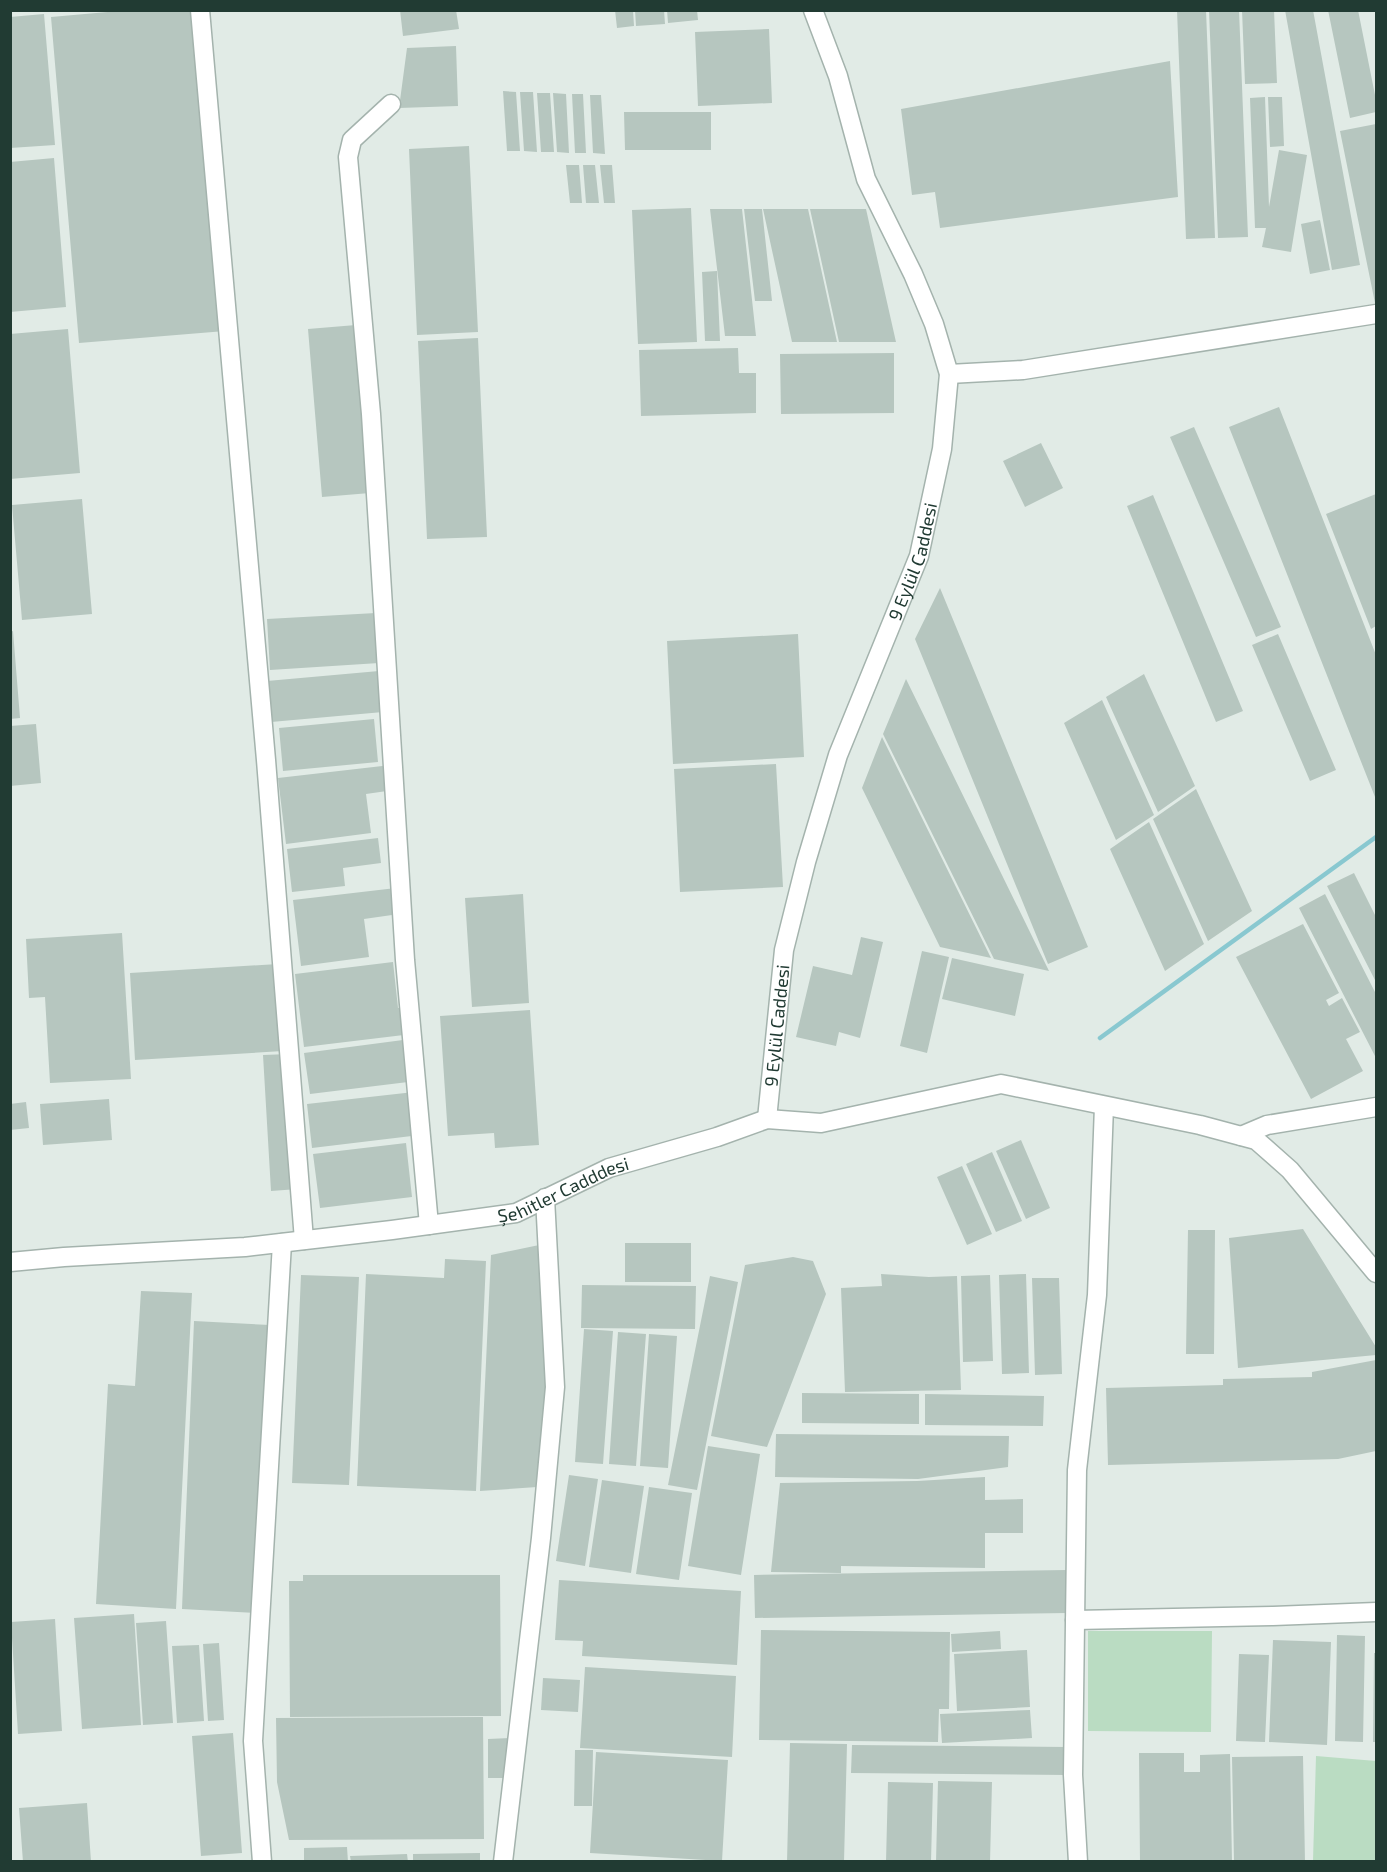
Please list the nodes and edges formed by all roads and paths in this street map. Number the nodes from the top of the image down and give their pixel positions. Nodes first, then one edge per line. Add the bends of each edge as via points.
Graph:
1 (200, 10) edge
2 (813, 10) edge
3 (391, 104) dead end
4 (1377, 314) edge
5 (949, 374) junction
6 (1104, 1106) junction
7 (1377, 1107) edge
8 (767, 1119) junction
9 (1241, 1136) junction
10 (545, 1198) junction
11 (429, 1225) junction
12 (304, 1240) junction
13 (282, 1243) junction
14 (10, 1262) edge
15 (1377, 1273) edge
16 (1377, 1612) edge
17 (1075, 1620) junction
18 (262, 1862) edge
19 (503, 1862) edge
20 (1078, 1862) edge

1 - 12 street
2 - 5 street, 9 Eylül Caddesi via 838,76 866,179 930,314
3 - 11 street via 352,140 348,157 371,414 405,960
4 - 5 street via 1023,370
5 - 8 street, 9 Eylül Caddesi via 942,448 919,556 838,755 787,939
6 - 8 street, Şehitler Cadddesi via 1001,1084 821,1123
6 - 9 street, Şehitler Cadddesi
6 - 17 street via 1097,1295 1077,1470
7 - 9 street via 1267,1125
8 - 10 street, Şehitler Cadddesi via 609,1168
9 - 15 street, Şehitler Cadddesi via 1256,1140 1290,1170
10 - 11 street, Şehitler Cadddesi via 516,1213
10 - 19 street via 555,1387
11 - 12 street, Şehitler Cadddesi
12 - 13 street, Şehitler Cadddesi
13 - 14 street, Şehitler Cadddesi
13 - 18 street via 253,1741
16 - 17 street
17 - 20 street

